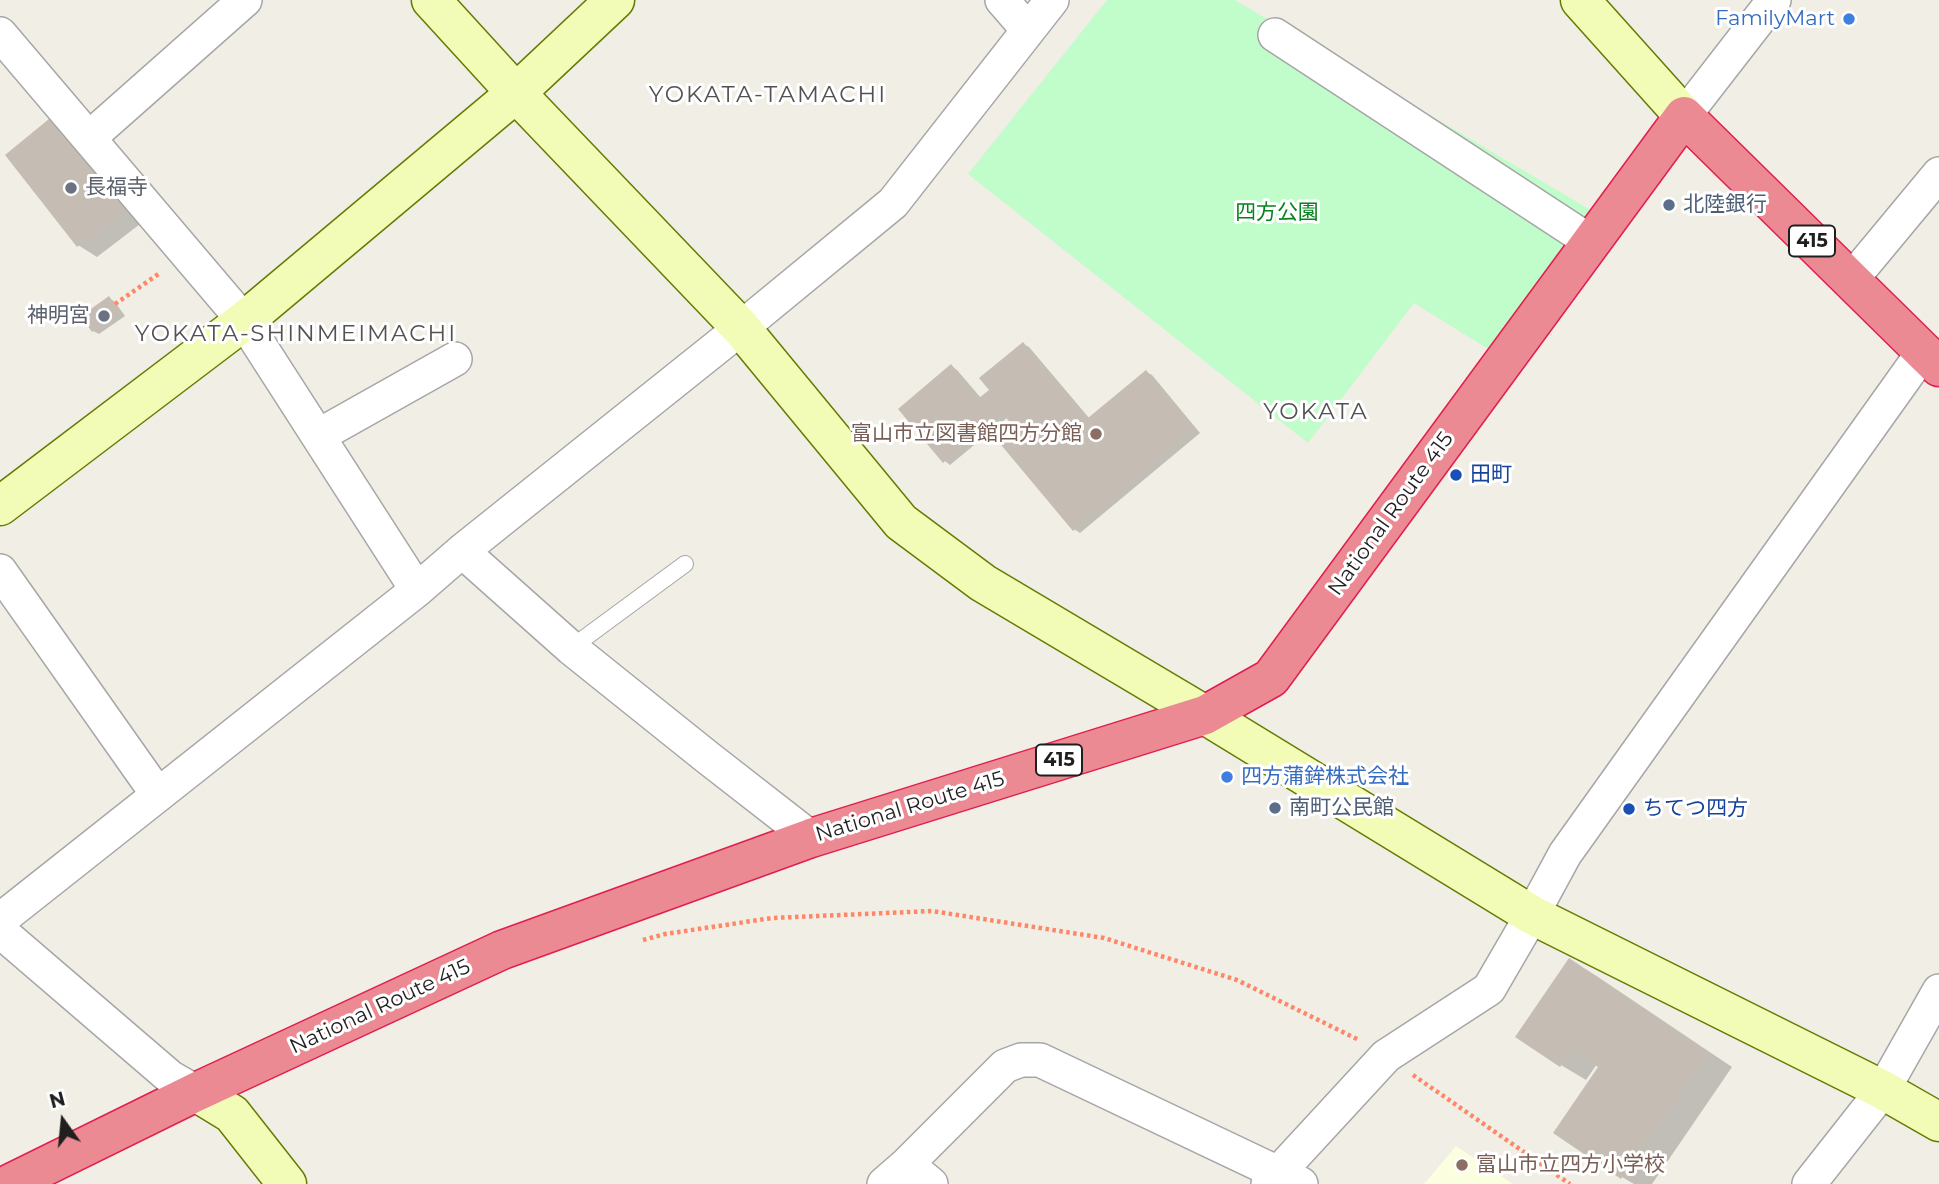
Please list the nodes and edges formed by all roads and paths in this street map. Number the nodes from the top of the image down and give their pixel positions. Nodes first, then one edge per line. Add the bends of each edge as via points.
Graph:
1 (245, 0) edge
2 (431, 0) edge
3 (615, 0) edge
4 (1002, 0) edge
5 (1052, 0) edge
6 (1580, 0) edge
7 (1774, 0) edge
8 (1028, 30) junction
9 (0, 34) edge
10 (1275, 35) dead end
11 (516, 93) junction
12 (1684, 116) junction
13 (89, 138) junction
14 (1939, 174) edge
15 (1591, 242) junction
16 (187, 254) junction
17 (1851, 280) junction
18 (114, 304) dead end
19 (244, 321) junction
20 (741, 328) junction
21 (455, 359) dead end
22 (1931, 359) edge
23 (318, 436) junction
24 (0, 506) edge
25 (462, 551) junction
26 (685, 564) dead end
27 (0, 572) edge
28 (418, 590) junction
29 (571, 648) junction
30 (1205, 715) junction
31 (158, 795) junction
32 (811, 838) junction
33 (1532, 915) junction
34 (0, 920) edge
35 (0, 931) edge
36 (639, 940) dead end
37 (1939, 991) edge
38 (1360, 1041) dead end
39 (1412, 1074) dead end
40 (1883, 1090) junction
41 (196, 1092) junction
42 (1939, 1122) edge
43 (907, 1177) edge
44 (1282, 1180) edge
45 (9, 1184) edge
46 (287, 1184) edge
47 (1570, 1184) edge
48 (1809, 1184) edge

1 - 13 street
2 - 11 street
3 - 11 street
4 - 8 street
5 - 8 street
6 - 12 street
7 - 12 street
8 - 20 street via 893,203
9 - 13 street
10 - 15 street
11 - 19 street
11 - 20 street
12 - 15 highway, National Route 415 / 415
12 - 17 highway, 415
13 - 16 street
14 - 17 street
15 - 30 highway, National Route 415 / 415 via 1271,678
16 - 18 path
16 - 19 street
17 - 22 highway, 415
19 - 23 street
19 - 24 street
20 - 25 street
20 - 30 street via 901,522 983,583
21 - 23 street
22 - 33 street via 1565,854
23 - 28 street
25 - 28 street
25 - 29 street
26 - 29 lane
27 - 31 street
28 - 31 street
29 - 32 street
30 - 32 highway, National Route 415 / 415
30 - 33 street
31 - 34 street
32 - 41 highway, National Route 415 / 415 via 502,950
33 - 40 street
33 - 44 street via 1489,989 1386,1056
35 - 41 street via 170,1077
36 - 38 path via 772,918 932,912 1104,938 1237,980
37 - 40 street
39 - 47 path
40 - 42 street
40 - 48 street
41 - 45 highway, National Route 415 / 415
41 - 46 street via 232,1114
43 - 44 street via 1005,1066 1040,1060

